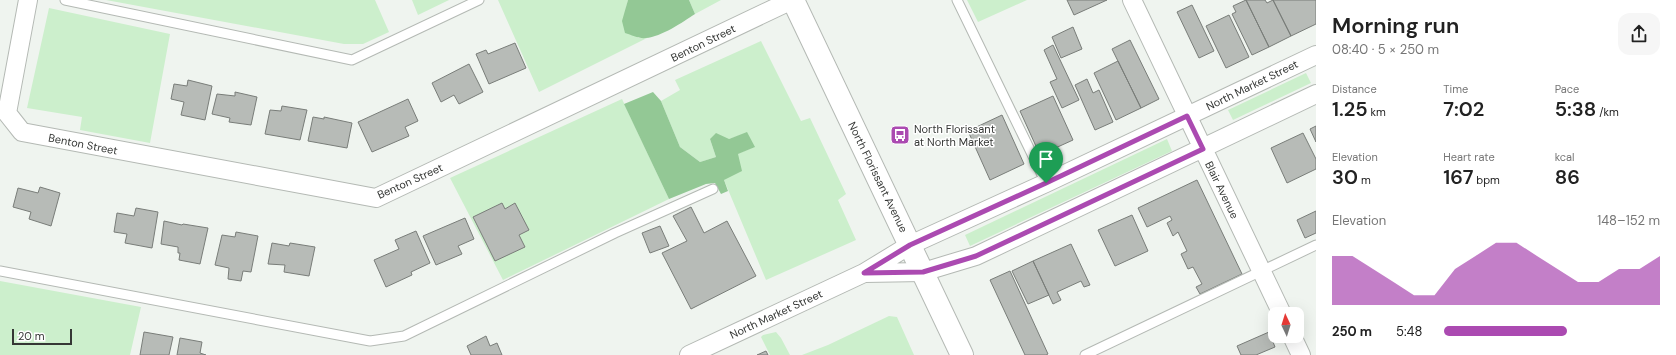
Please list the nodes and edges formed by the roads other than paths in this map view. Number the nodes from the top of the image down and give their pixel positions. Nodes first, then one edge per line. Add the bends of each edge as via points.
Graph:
1 (28, 0) edge
2 (65, 0) edge
3 (479, 0) edge
4 (792, 0) edge
5 (956, 0) edge
6 (1132, 0) edge
7 (1316, 55) edge
8 (1316, 94) edge
9 (1187, 116) junction
10 (1203, 149) junction
11 (1046, 183) junction
12 (713, 189) dead end
13 (910, 245) junction
14 (1316, 245) edge
15 (0, 270) edge
16 (1261, 271) junction
17 (923, 272) junction
18 (864, 273) junction
19 (1279, 307) edge
20 (1295, 343) edge
21 (689, 355) edge
22 (962, 355) edge
23 (1085, 355) edge
24 (1301, 355) edge

1 - 4 street, Benton Street via 7,113 22,132 376,198
2 - 3 lane via 352,60
4 - 13 main road, North Florissant Avenue
5 - 11 lane
6 - 9 street, Blair Avenue
7 - 9 street, North Market Street
8 - 10 street, North Market Street
9 - 10 street, Blair Avenue
9 - 11 street, North Market Street
10 - 16 street, Blair Avenue
10 - 17 street, North Market Street via 976,256
11 - 13 street, North Market Street
12 - 15 lane via 615,233 404,336 370,340
13 - 17 main road, North Florissant Avenue
13 - 18 street, North Market Street
14 - 16 lane
16 - 19 street, Blair Avenue
16 - 23 lane
17 - 18 street, North Market Street
17 - 22 main road, North Florissant Avenue
18 - 21 street, North Market Street
20 - 24 street

